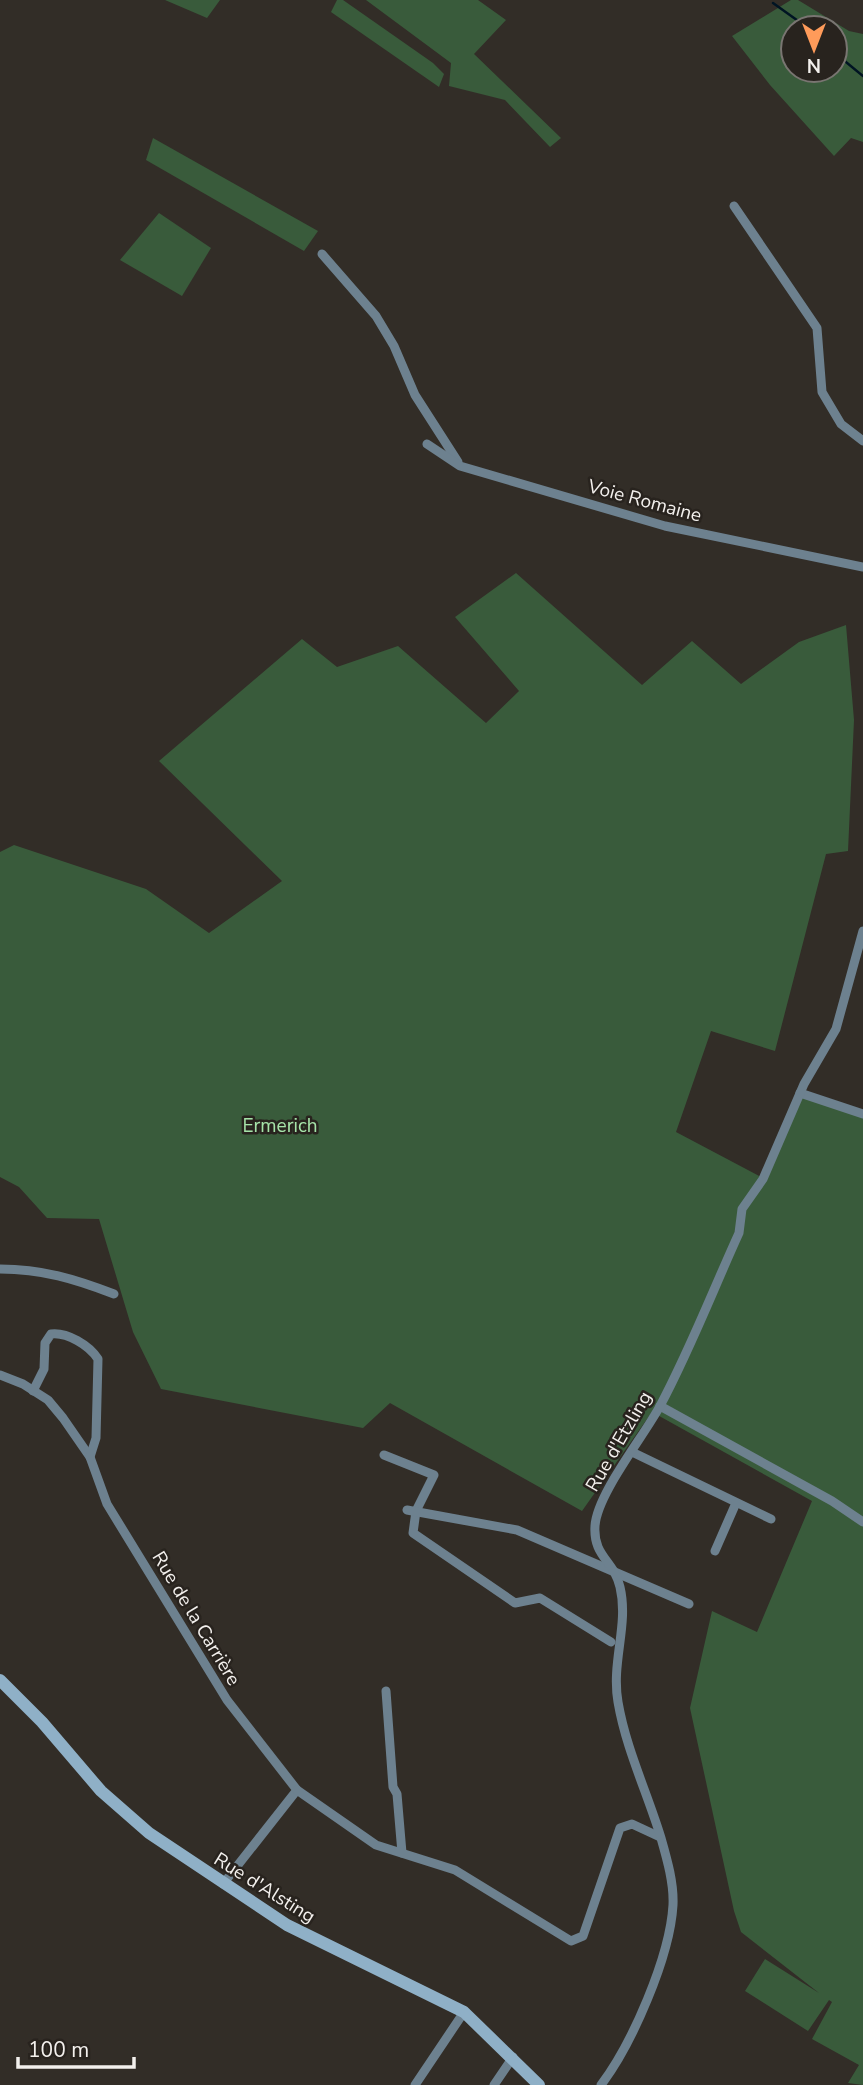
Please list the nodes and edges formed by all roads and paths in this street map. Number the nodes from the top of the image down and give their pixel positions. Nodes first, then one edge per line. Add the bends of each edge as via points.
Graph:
1 (734, 206) dead end
2 (322, 254) dead end
3 (863, 441) edge
4 (427, 444) dead end
5 (460, 467) junction
6 (863, 567) edge
7 (863, 931) edge
8 (800, 1093) junction
9 (863, 1114) edge
10 (0, 1268) edge
11 (114, 1294) dead end
12 (0, 1376) edge
13 (33, 1391) junction
14 (660, 1406) junction
15 (632, 1452) junction
16 (384, 1455) dead end
17 (90, 1457) junction
18 (736, 1503) junction
19 (412, 1511) junction
20 (771, 1519) dead end
21 (863, 1522) edge
22 (715, 1551) dead end
23 (615, 1572) junction
24 (690, 1604) dead end
25 (611, 1642) dead end
26 (0, 1680) edge
27 (386, 1691) dead end
28 (298, 1790) junction
29 (660, 1837) junction
30 (402, 1853) junction
31 (223, 1884) junction
32 (464, 2011) junction
33 (513, 2057) junction
34 (415, 2085) edge
35 (495, 2085) edge
36 (539, 2085) edge
37 (601, 2085) edge

1 - 3 street via 817,328 822,392 841,425
2 - 5 street via 376,316 415,395
4 - 5 street, Voie Romaine
5 - 6 street, Voie Romaine via 665,526
7 - 8 street, Rue d'Etzling via 836,1029
8 - 9 street
8 - 14 street, Rue d'Etzling via 763,1179 743,1209 739,1233
10 - 11 street via 64,1275
12 - 13 street, Rue de la Carrière
13 - 17 street, Rue de la Carrière via 48,1400
13 - 17 street via 44,1369 45,1343 51,1334 85,1345 94,1353 98,1359 96,1438
14 - 15 street, Rue d'Etzling
14 - 21 street
15 - 18 street
15 - 23 street, Rue d'Etzling via 595,1523 595,1547
16 - 19 street via 434,1475
17 - 28 street, Rue de la Carrière via 107,1504 227,1700
18 - 20 street
18 - 22 street
19 - 23 street via 517,1530
19 - 25 street via 413,1533 514,1603 540,1598
23 - 24 street
23 - 29 street, Rue d'Etzling via 621,1588 622,1623 614,1678 626,1738
26 - 31 main road, Rue d'Alsting via 115,1806
27 - 30 street
28 - 30 street, Rue de la Carrière via 376,1845
28 - 31 street
29 - 30 street, Rue de la Carrière via 632,1824 620,1828 583,1936 571,1941 454,1870
29 - 37 street, Rue d'Etzling via 673,1906 657,1974 619,2062
31 - 32 main road, Rue d'Alsting via 309,1937
32 - 33 main road, Rue d'Alsting
32 - 34 street
33 - 35 street
33 - 36 main road, Rue d'Alsting

